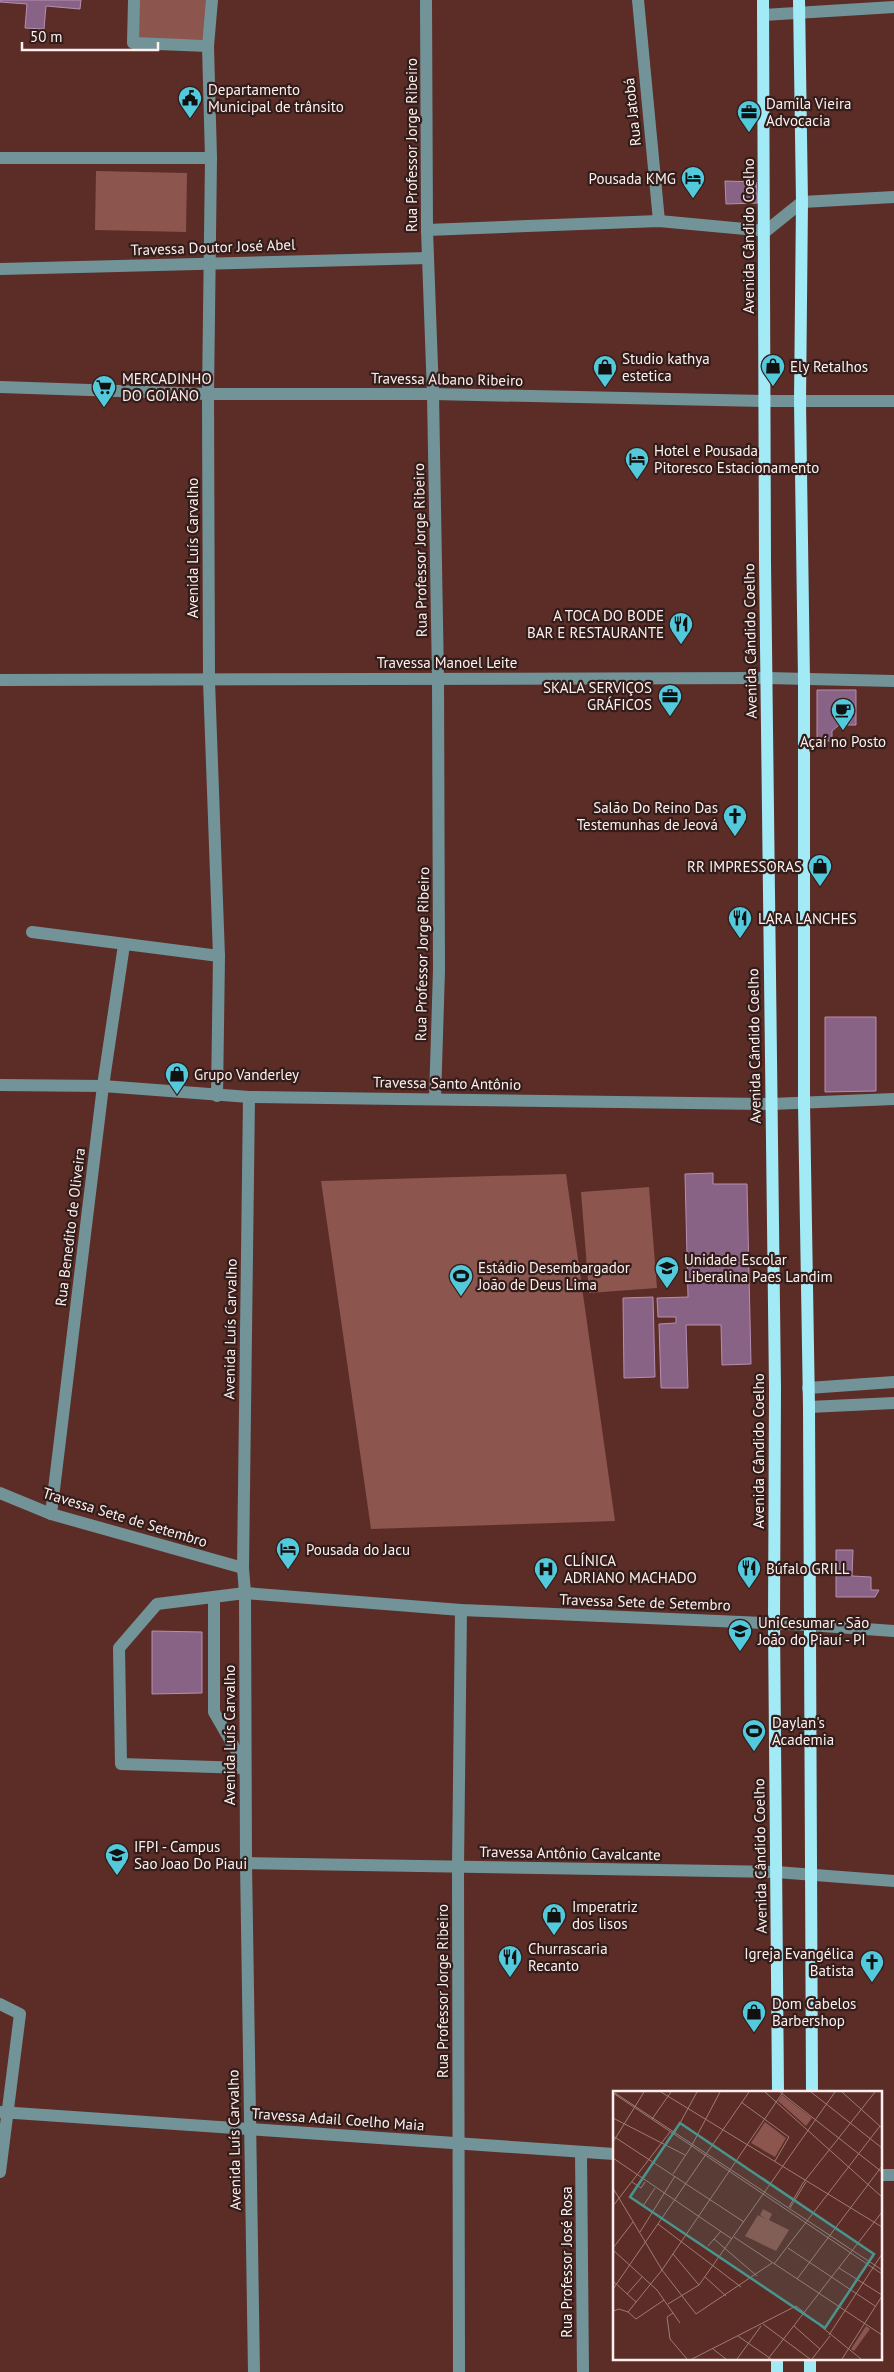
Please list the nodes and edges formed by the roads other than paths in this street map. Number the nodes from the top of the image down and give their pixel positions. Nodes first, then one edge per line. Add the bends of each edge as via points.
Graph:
1 (134, 0) edge
2 (212, 0) edge
3 (426, 0) edge
4 (638, 0) edge
5 (763, 0) edge
6 (799, 0) edge
7 (894, 6) edge
8 (799, 14) junction
9 (763, 15) junction
10 (208, 46) junction
11 (0, 158) edge
12 (211, 158) junction
13 (894, 196) edge
14 (802, 202) junction
15 (659, 221) junction
16 (427, 230) junction
17 (766, 230) junction
18 (428, 258) junction
19 (210, 262) junction
20 (0, 270) edge
21 (0, 387) edge
22 (208, 394) junction
23 (433, 394) junction
24 (764, 401) junction
25 (894, 401) edge
26 (800, 402) junction
27 (438, 678) junction
28 (767, 678) junction
29 (804, 679) junction
30 (0, 680) edge
31 (209, 681) junction
32 (894, 681) edge
33 (32, 932) dead end
34 (124, 945) junction
35 (219, 956) junction
36 (0, 1085) edge
37 (103, 1086) junction
38 (217, 1096) junction
39 (249, 1097) junction
40 (435, 1099) junction
41 (894, 1100) edge
42 (771, 1104) junction
43 (804, 1104) junction
44 (894, 1382) edge
45 (808, 1388) junction
46 (894, 1404) edge
47 (809, 1407) junction
48 (0, 1493) edge
49 (51, 1514) junction
50 (243, 1568) junction
51 (245, 1593) junction
52 (214, 1597) junction
53 (461, 1610) junction
54 (774, 1624) junction
55 (810, 1625) junction
56 (894, 1631) edge
57 (246, 1768) junction
58 (246, 1863) junction
59 (458, 1868) junction
60 (776, 1872) junction
61 (811, 1874) junction
62 (894, 1881) edge
63 (0, 2004) edge
64 (778, 2091) edge
65 (812, 2091) edge
66 (4, 2112) edge
67 (250, 2129) junction
68 (459, 2144) junction
69 (581, 2152) junction
70 (613, 2154) edge
71 (0, 2172) edge
72 (254, 2372) edge
73 (459, 2372) edge
74 (583, 2372) edge

1 - 10 street via 133,43
2 - 10 street, Avenida Luís Carvalho
3 - 16 street, Rua Professor Jorge Ribeiro
4 - 15 street, Rua Jatobá
5 - 9 main road, Avenida Cândido Coelho
6 - 8 main road
7 - 8 street
8 - 9 street
8 - 14 main road
9 - 17 main road, Avenida Cândido Coelho
10 - 12 street, Avenida Luís Carvalho
11 - 12 street
12 - 19 street, Avenida Luís Carvalho
13 - 14 street
14 - 17 street
14 - 26 main road
15 - 16 street
15 - 17 street
16 - 18 street, Rua Professor Jorge Ribeiro
17 - 24 main road, Avenida Cândido Coelho
18 - 19 street, Travessa Doutor José Abel
18 - 23 street, Rua Professor Jorge Ribeiro
19 - 20 street, Travessa Doutor José Abel
19 - 22 street, Avenida Luís Carvalho
21 - 22 street, Travessa Albano Ribeiro
22 - 23 street, Travessa Albano Ribeiro
22 - 31 street, Avenida Luís Carvalho
23 - 24 street, Travessa Albano Ribeiro
23 - 27 street, Rua Professor Jorge Ribeiro
24 - 26 street, Travessa Albano Ribeiro
24 - 28 main road, Avenida Cândido Coelho
25 - 26 street, Travessa Albano Ribeiro
26 - 29 main road
27 - 28 street, Travessa Manoel Leite
27 - 31 street, Travessa Manoel Leite
27 - 40 street, Rua Professor Jorge Ribeiro via 439,970
28 - 29 street, Travessa Manoel Leite
28 - 42 main road, Avenida Cândido Coelho
29 - 32 street, Travessa Manoel Leite
29 - 43 main road
30 - 31 street, Travessa Manoel Leite
31 - 35 street, Avenida Luís Carvalho
33 - 34 street
34 - 35 street
34 - 37 street, Rua Benedito de Oliveira
35 - 38 street, Avenida Luís Carvalho
36 - 37 street, Travessa Santo Antônio
37 - 38 street, Travessa Santo Antônio
37 - 49 street, Rua Benedito de Oliveira
38 - 39 street, Travessa Santo Antônio
39 - 40 street, Travessa Santo Antônio
39 - 50 street, Avenida Luís Carvalho
40 - 42 street, Travessa Santo Antônio
41 - 43 street, Travessa Santo Antônio
42 - 43 street, Travessa Santo Antônio
42 - 54 main road, Avenida Cândido Coelho
43 - 45 main road
44 - 45 street
45 - 47 main road
46 - 47 street
47 - 55 main road
48 - 49 street, Travessa Sete de Setembro
49 - 50 street, Travessa Sete de Setembro
50 - 51 street, Avenida Luís Carvalho
51 - 52 street, Travessa Sete de Setembro
51 - 53 street, Travessa Sete de Setembro
51 - 57 street, Avenida Luís Carvalho
52 - 57 street via 214,1712
52 - 57 street, Travessa Sete de Setembro via 157,1604 119,1648 121,1764
53 - 54 street, Travessa Sete de Setembro
53 - 59 street, Rua Professor Jorge Ribeiro
54 - 55 street, Travessa Sete de Setembro
54 - 60 main road, Avenida Cândido Coelho
55 - 56 street, Travessa Sete de Setembro
55 - 61 main road
57 - 58 street, Avenida Luís Carvalho
58 - 59 street, Travessa Antônio Cavalcante
58 - 67 street, Avenida Luís Carvalho
59 - 60 street, Travessa Antônio Cavalcante
59 - 68 street, Rua Professor Jorge Ribeiro
60 - 61 street, Travessa Antônio Cavalcante
60 - 64 main road, Avenida Cândido Coelho
61 - 62 street, Travessa Antônio Cavalcante
61 - 65 main road
63 - 66 street via 20,2014
66 - 67 street, Travessa Adail Coelho Maia
66 - 71 street
67 - 68 street, Travessa Adail Coelho Maia
67 - 72 street, Avenida Luís Carvalho
68 - 69 street, Travessa Adail Coelho Maia
68 - 73 street, Rua Professor Jorge Ribeiro
69 - 70 street, Travessa Adail Coelho Maia
69 - 74 street, Rua Professor José Rosa

